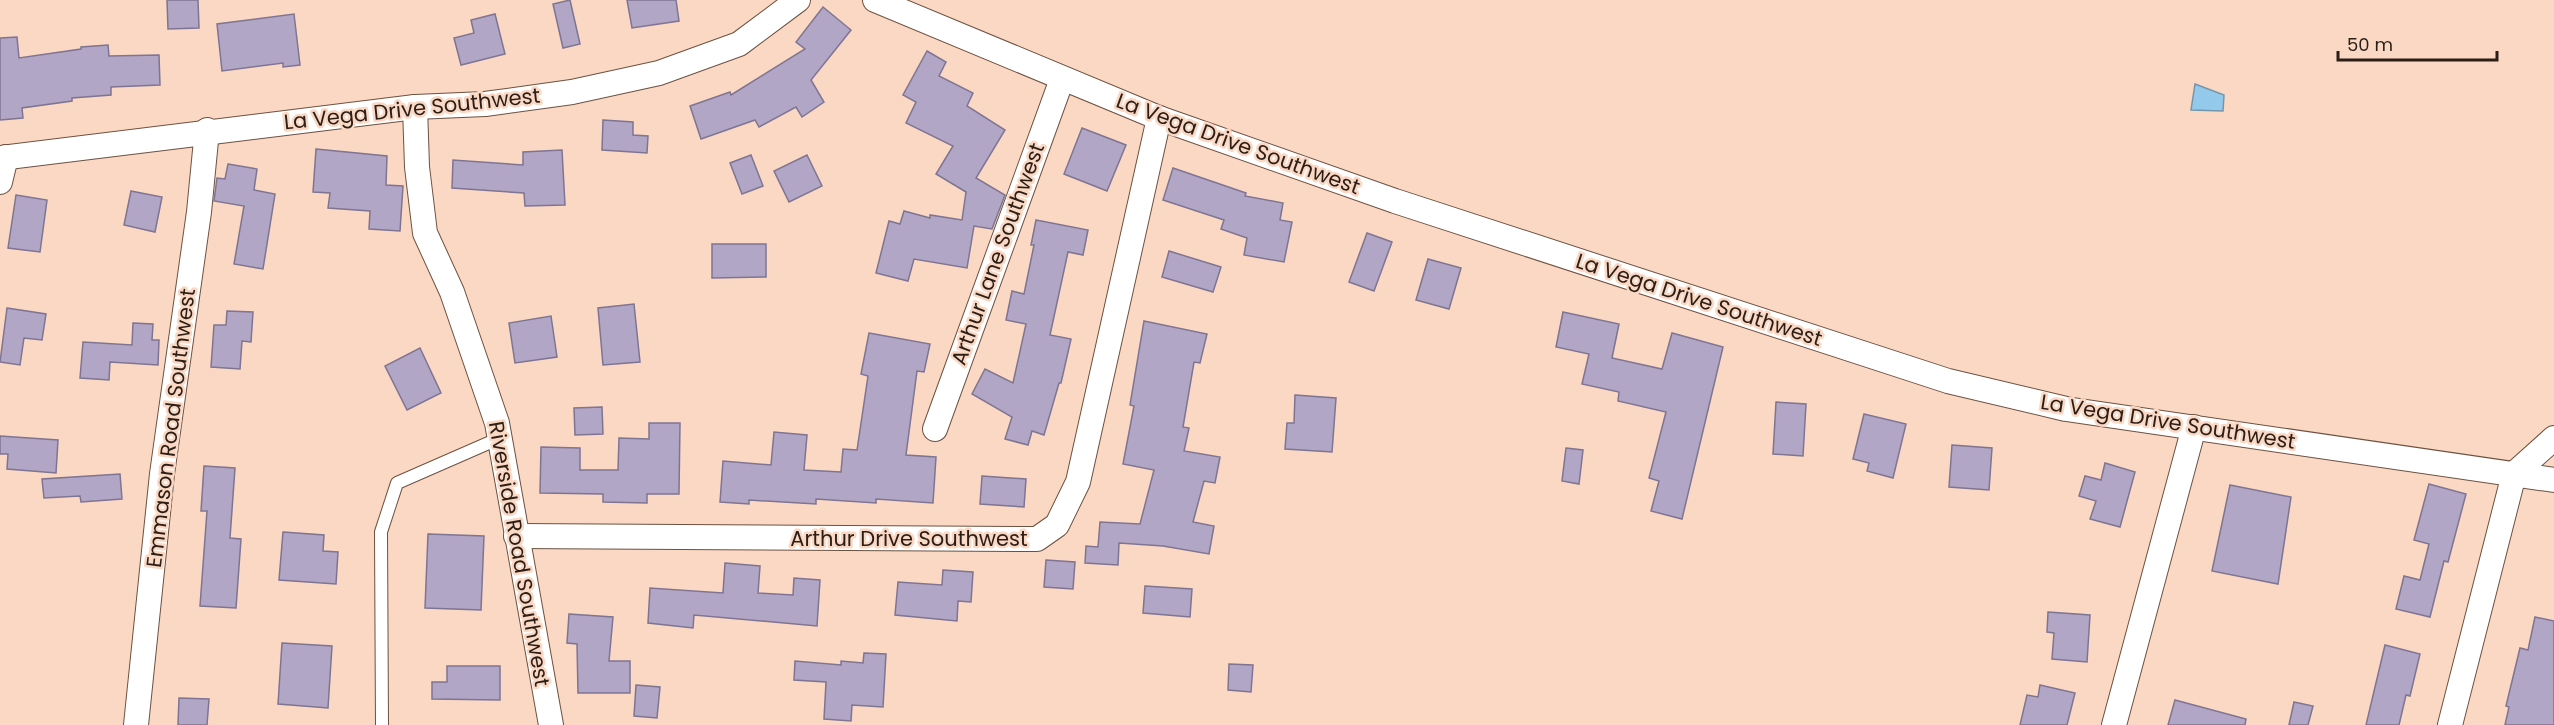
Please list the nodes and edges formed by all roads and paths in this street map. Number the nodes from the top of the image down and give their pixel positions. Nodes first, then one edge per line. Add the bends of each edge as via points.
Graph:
1 (798, 0) edge
2 (875, 0) edge
3 (1062, 79) junction
4 (415, 107) junction
5 (1159, 118) junction
6 (207, 130) junction
7 (3, 157) edge
8 (0, 182) edge
9 (2194, 427) junction
10 (934, 429) dead end
11 (500, 438) junction
12 (2554, 438) edge
13 (2514, 474) junction
14 (2554, 480) edge
15 (516, 536) junction
16 (136, 725) edge
17 (382, 725) edge
18 (551, 725) edge
19 (2114, 725) edge
20 (2450, 725) edge

1 - 4 street, La Vega Drive Southwest via 739,44 659,73 561,94 485,104
2 - 3 street, La Vega Drive Southwest
3 - 5 street, La Vega Drive Southwest
3 - 10 street, Arthur Lane Southwest
4 - 6 street, La Vega Drive Southwest
4 - 11 street, Riverside Road Southwest via 417,166 426,233 452,292
5 - 9 street, La Vega Drive Southwest via 1406,205 1948,381 2066,409
5 - 15 street, Arthur Drive Southwest via 1078,482 1057,525 1037,539
6 - 7 street, La Vega Drive Southwest
6 - 16 street, Emmason Road Southwest via 162,474
7 - 8 street, La Vega Drive Southwest
9 - 13 street, La Vega Drive Southwest
9 - 19 street
11 - 15 street, Riverside Road Southwest
11 - 17 lane via 397,483 381,532
12 - 13 street
13 - 14 street, La Vega Drive Southwest
13 - 20 street
15 - 18 street, Riverside Road Southwest

